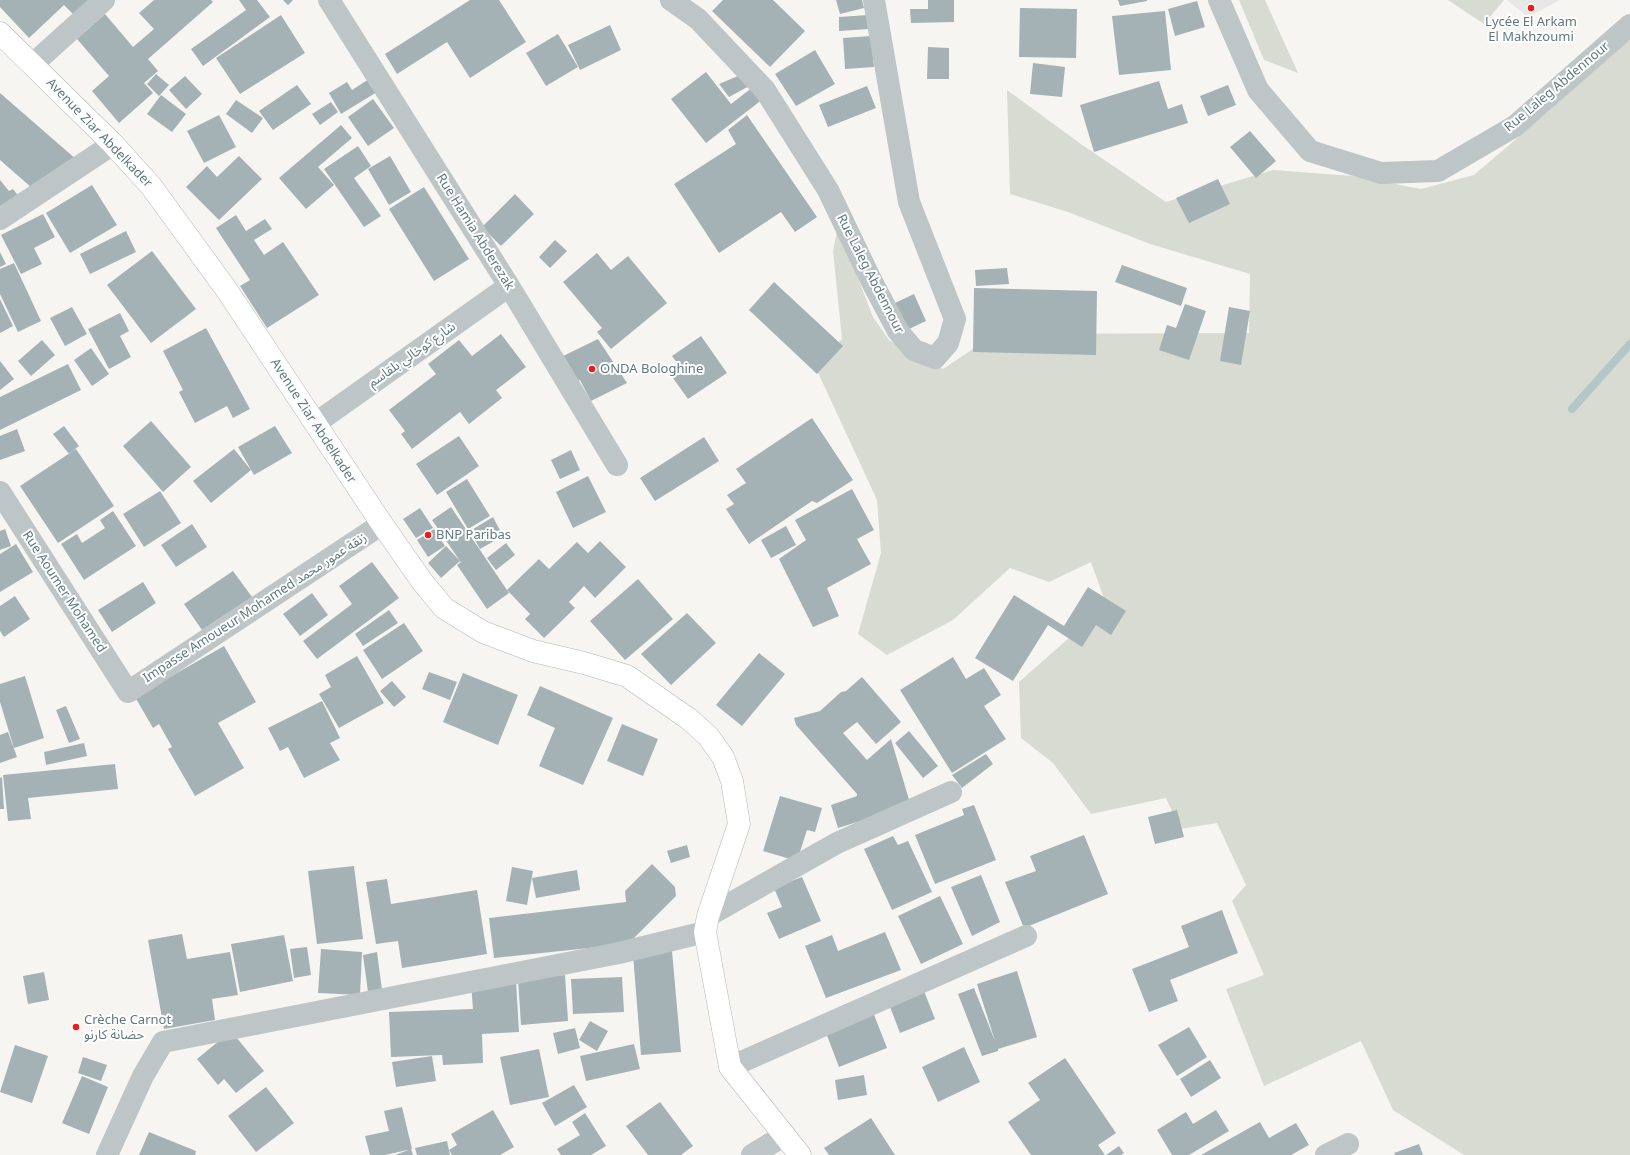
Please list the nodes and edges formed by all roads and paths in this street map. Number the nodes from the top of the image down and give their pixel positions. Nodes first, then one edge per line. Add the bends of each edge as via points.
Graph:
1 (104, 0) edge
2 (329, 0) edge
3 (671, 0) edge
4 (874, 0) edge
5 (1219, 0) edge
6 (1630, 25) edge
7 (0, 33) edge
8 (33, 64) junction
9 (113, 144) junction
10 (0, 219) edge
11 (509, 286) junction
12 (316, 423) junction
13 (617, 465) dead end
14 (0, 492) edge
15 (382, 524) junction
16 (128, 692) joint
17 (951, 792) dead end
18 (706, 924) junction
19 (1026, 936) dead end
20 (730, 1067) junction
21 (785, 1135) junction
22 (1348, 1144) dead end
23 (107, 1155) edge
24 (752, 1155) edge
25 (800, 1155) edge
26 (1326, 1155) edge

1 - 8 street
2 - 11 street, Rue Hamia Abderezak
3 - 4 street, Rue Laleg Abdennour via 698,19 765,90 828,190 898,331 914,350 935,358 948,343 955,319 909,202
5 - 6 street, Rue Laleg Abdennour via 1258,90 1310,151 1381,173 1438,171 1515,126
7 - 8 main road, Avenue Ziar Abdelkader
8 - 9 main road, Avenue Ziar Abdelkader
9 - 10 street
9 - 12 main road, Avenue Ziar Abdelkader via 156,192 226,289
11 - 12 street, شارع كوخالي بلقاسم
11 - 13 street, Rue Hamia Abderezak
12 - 15 main road, Avenue Ziar Abdelkader
14 - 16 street, Rue Aoumer Mohamed
15 - 16 street, Impasse Amoueur Mohamed زنقة عمور محمد
15 - 18 main road, Avenue Ziar Abdelkader via 444,608 483,632 532,651 627,676 689,719 708,736 723,757 732,781 739,824
17 - 18 street via 837,843
18 - 20 main road
18 - 23 street via 619,953 163,1042 142,1076
19 - 20 street
20 - 21 main road
21 - 24 street
21 - 25 main road
22 - 26 street

